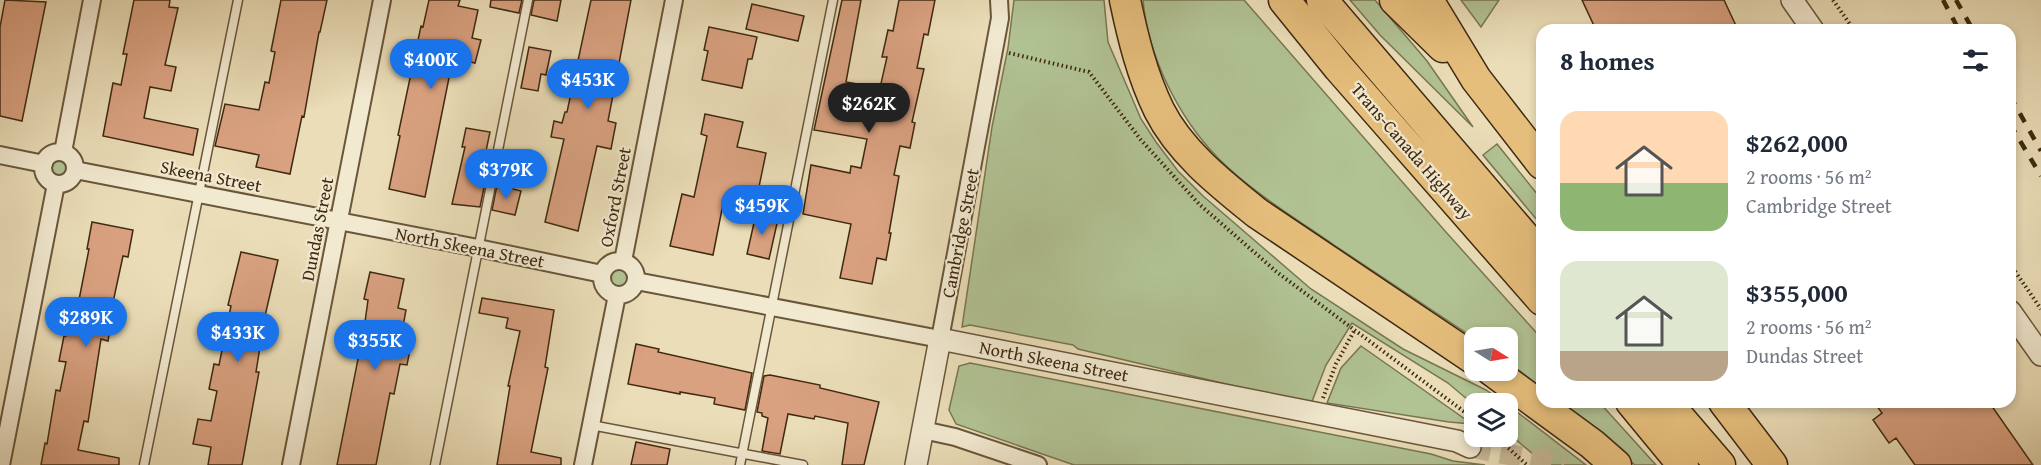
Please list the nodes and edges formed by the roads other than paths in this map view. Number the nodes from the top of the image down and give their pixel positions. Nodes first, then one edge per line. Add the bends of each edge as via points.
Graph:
1 (92, 0) edge
2 (238, 0) edge
3 (382, 0) edge
4 (528, 0) edge
5 (674, 0) edge
6 (832, 0) edge
7 (999, 0) edge
8 (1125, 0) edge
9 (1264, 0) edge
10 (1284, 0) edge
11 (1322, 0) edge
12 (1395, 0) edge
13 (1428, 0) edge
14 (1792, 0) edge
15 (1809, 24) edge
16 (1339, 68) junction
17 (1476, 79) junction
18 (63, 152) junction
19 (0, 155) edge
20 (1536, 156) edge
21 (44, 164) junction
22 (75, 170) junction
23 (57, 184) junction
24 (199, 194) junction
25 (339, 221) junction
26 (478, 248) junction
27 (1536, 250) edge
28 (622, 261) junction
29 (602, 274) junction
30 (636, 281) junction
31 (1536, 293) edge
32 (617, 295) junction
33 (771, 307) junction
34 (2016, 319) edge
35 (940, 339) junction
36 (1464, 352) edge
37 (2041, 355) edge
38 (1506, 381) edge
39 (1536, 403) edge
40 (1543, 408) edge
41 (1636, 408) edge
42 (1671, 408) edge
43 (1729, 408) edge
44 (591, 425) junction
45 (922, 430) junction
46 (1464, 444) tunnel mouth
47 (742, 453) junction
48 (0, 465) edge
49 (144, 465) edge
50 (291, 465) edge
51 (435, 465) edge
52 (583, 465) edge
53 (740, 465) edge
54 (803, 465) edge
55 (916, 465) edge
56 (1038, 465) edge
57 (1616, 465) edge
58 (1683, 465) edge
59 (1720, 465) edge
60 (1772, 465) edge

1 - 18 street
2 - 24 lane
3 - 25 street, Dundas Street
4 - 26 lane
5 - 28 street, Oxford Street
6 - 33 lane
7 - 35 street, Cambridge Street via 1000,18
8 - 36 highway via 1133,39 1160,112 1208,171 1257,213
9 - 16 highway
10 - 16 highway, Trans-Canada Highway
11 - 27 highway, Trans-Canada Highway
12 - 17 highway
13 - 17 highway
14 - 15 street
16 - 31 highway, Trans-Canada Highway
17 - 20 highway
18 - 21 street via 53,153
18 - 22 street via 74,161
19 - 21 street
21 - 23 street via 47,178
22 - 23 street via 71,179
22 - 24 street, Skeena Street
23 - 48 street
24 - 25 street, Skeena Street
24 - 49 lane
25 - 26 street, North Skeena Street
25 - 50 street, Dundas Street
26 - 29 street, North Skeena Street
26 - 51 lane
28 - 29 street via 609,264
28 - 30 street via 633,267
29 - 32 street via 605,287
30 - 32 street via 629,292
30 - 33 street, North Skeena Street
32 - 44 street
33 - 35 street, North Skeena Street
33 - 47 lane
34 - 37 street
35 - 45 street, Cambridge Street
35 - 46 street, North Skeena Street
38 - 39 highway
40 - 57 highway
41 - 58 highway
42 - 59 highway
43 - 60 highway
44 - 47 lane
44 - 52 street
45 - 55 street, Cambridge Street
45 - 56 street via 955,436
47 - 53 lane
47 - 54 lane

